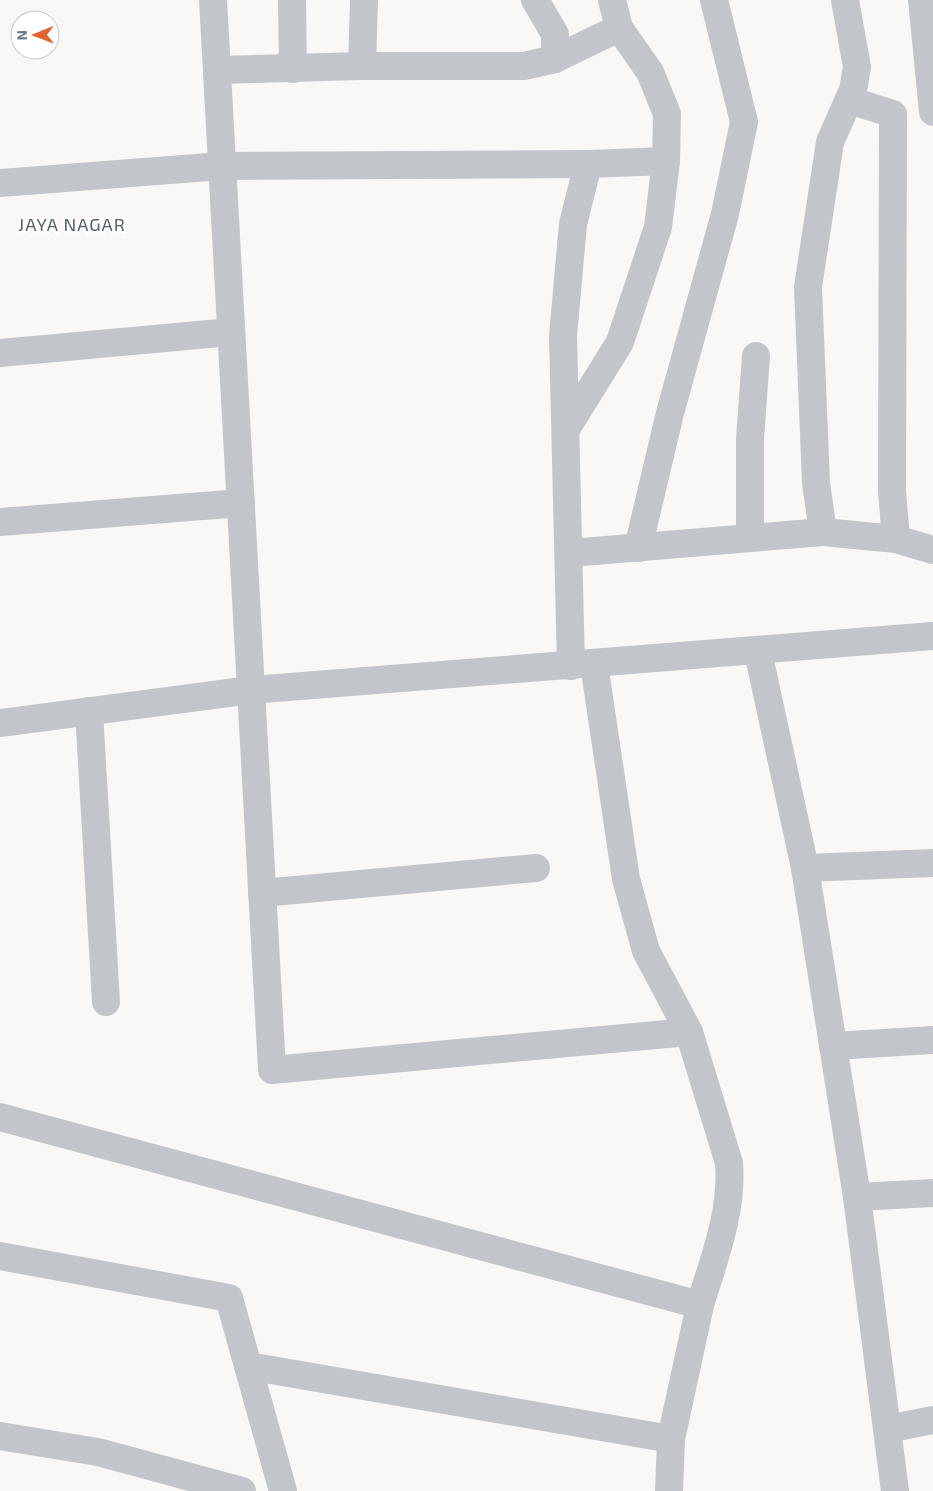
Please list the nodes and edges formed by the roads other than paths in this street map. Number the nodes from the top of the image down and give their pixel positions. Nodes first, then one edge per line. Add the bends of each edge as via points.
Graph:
1 (212, 0) edge
2 (292, 0) edge
3 (364, 0) edge
4 (535, 0) edge
5 (612, 0) edge
6 (714, 0) edge
7 (845, 0) edge
8 (922, 0) edge
9 (619, 28) junction
10 (554, 59) junction
11 (362, 66) junction
12 (293, 69) junction
13 (216, 70) junction
14 (849, 100) junction
15 (933, 112) edge
16 (666, 161) junction
17 (588, 164) junction
18 (222, 166) junction
19 (0, 183) edge
20 (231, 332) junction
21 (0, 353) edge
22 (756, 356) dead end
23 (566, 428) junction
24 (241, 503) junction
25 (0, 522) edge
26 (823, 532) junction
27 (750, 538) junction
28 (896, 539) junction
29 (638, 548) junction
30 (933, 550) edge
31 (570, 554) junction
32 (933, 636) edge
33 (758, 652) junction
34 (582, 665) junction
35 (251, 690) junction
36 (89, 711) junction
37 (0, 723) edge
38 (933, 863) edge
39 (536, 868) dead end
40 (805, 868) junction
41 (262, 893) junction
42 (106, 1002) dead end
43 (689, 1032) junction
44 (933, 1040) edge
45 (834, 1046) junction
46 (0, 1117) edge
47 (933, 1193) edge
48 (857, 1197) junction
49 (0, 1256) edge
50 (700, 1305) junction
51 (248, 1366) junction
52 (933, 1420) edge
53 (887, 1429) junction
54 (0, 1436) edge
55 (671, 1440) junction
56 (242, 1491) edge
57 (283, 1491) edge
58 (669, 1491) edge
59 (895, 1491) edge

1 - 13 street
2 - 12 street
3 - 11 street
4 - 10 street via 555,34
5 - 9 street
6 - 29 street via 744,122 725,214 670,413
7 - 14 street via 857,67
8 - 15 street
9 - 10 street
9 - 16 street via 650,72 667,114
10 - 11 street via 524,66
11 - 12 street
12 - 13 street
13 - 18 street
14 - 26 street via 830,142 808,287 816,483
14 - 28 street via 893,114 892,491
16 - 17 street
16 - 23 street via 658,227 620,342
17 - 18 street
17 - 23 street via 574,224 563,336
18 - 19 street
18 - 20 street
20 - 21 street
20 - 24 street
22 - 27 street via 750,438
23 - 31 street
24 - 25 street
24 - 35 street
26 - 27 street
26 - 28 street
27 - 29 street
28 - 30 street
29 - 31 street
31 - 34 street
32 - 33 street
33 - 34 street
33 - 40 street
34 - 35 street
34 - 43 street via 626,880 646,951
35 - 36 street
35 - 41 street
36 - 37 street
36 - 42 street
38 - 40 street
39 - 41 street
40 - 45 street
41 - 43 street via 272,1070
43 - 50 street via 725,1147 730,1179 724,1225
44 - 45 street
45 - 48 street
46 - 50 street
47 - 48 street
48 - 53 street
49 - 51 street via 229,1298
50 - 55 street
51 - 55 street
51 - 57 street
52 - 53 street
53 - 59 street
54 - 56 street via 98,1452
55 - 58 street

